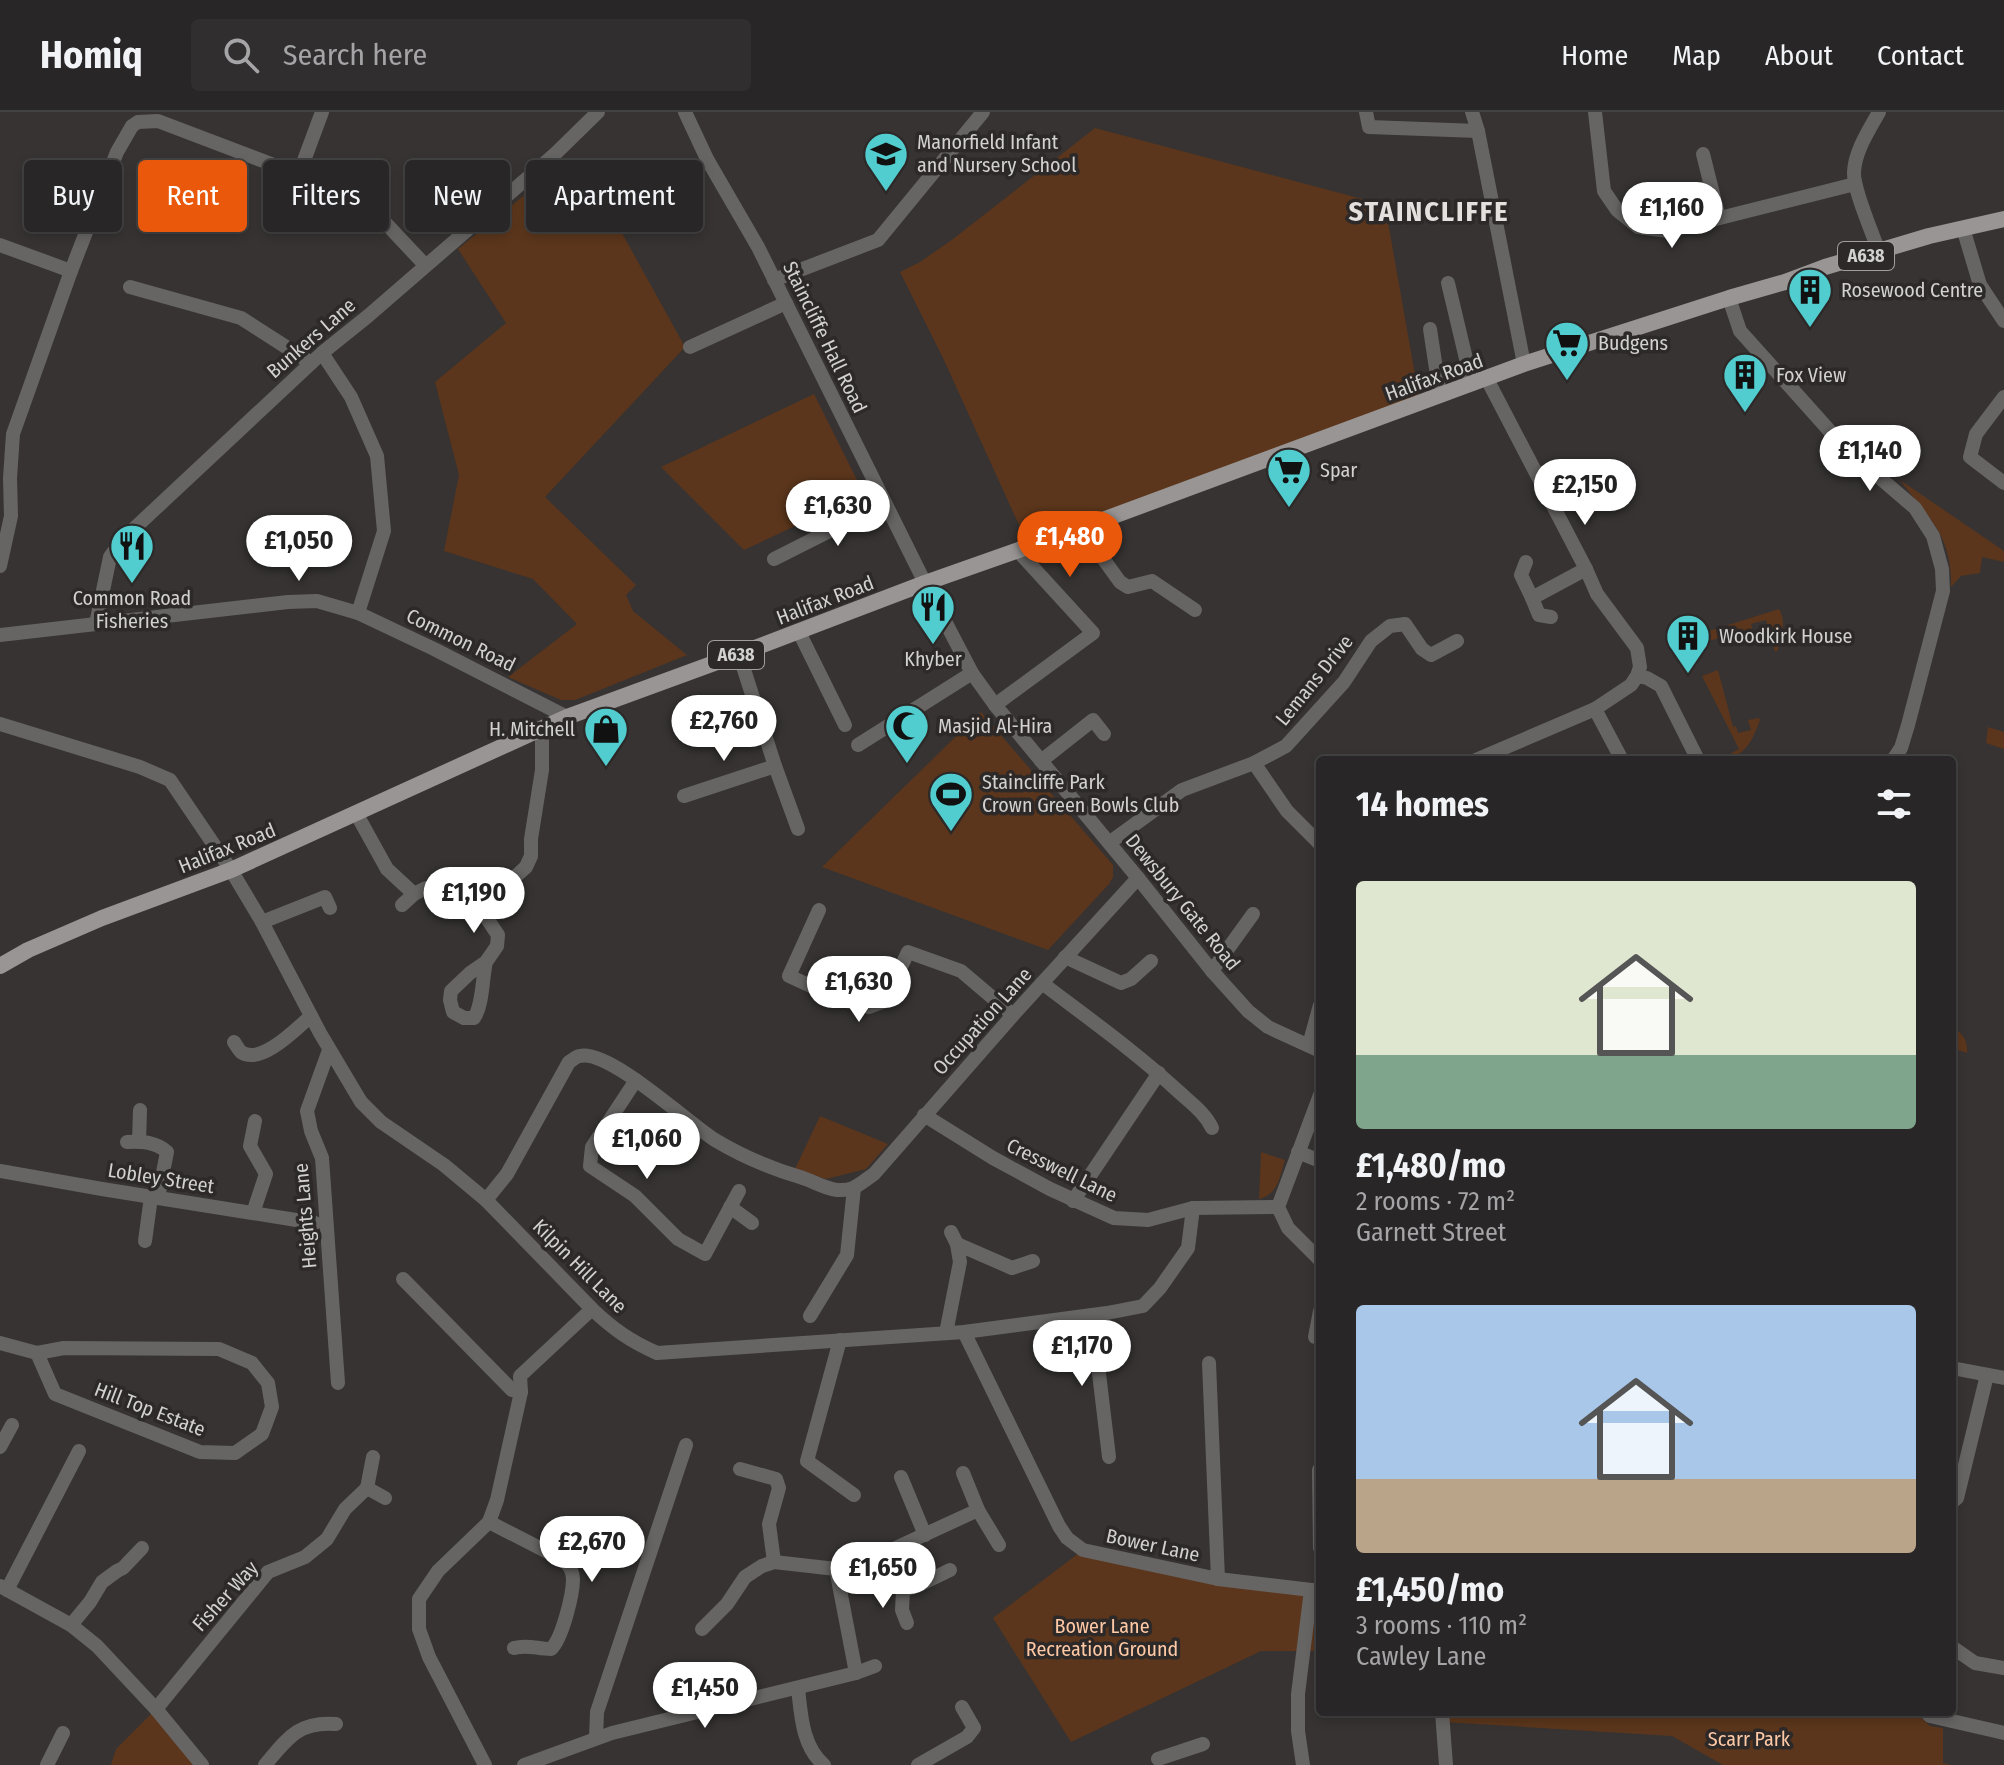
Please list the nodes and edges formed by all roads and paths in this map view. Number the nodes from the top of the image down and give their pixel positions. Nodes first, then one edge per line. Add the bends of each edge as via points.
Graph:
1 (322, 112) edge
2 (598, 112) edge
3 (685, 112) edge
4 (983, 112) edge
5 (1366, 112) edge
6 (1472, 112) edge
7 (1595, 112) edge
8 (1879, 112) edge
9 (1478, 131) junction
10 (1703, 154) dead end
11 (263, 160) edge
12 (304, 160) edge
13 (1855, 184) junction
14 (1719, 218) junction
15 (2004, 219) edge
16 (389, 227) edge
17 (1963, 228) junction
18 (0, 245) edge
19 (1879, 252) junction
20 (425, 265) junction
21 (71, 271) junction
22 (774, 280) junction
23 (1448, 283) dead end
24 (130, 287) dead end
25 (1729, 298) junction
26 (786, 303) junction
27 (2004, 321) edge
28 (1430, 329) dead end
29 (690, 347) dead end
30 (316, 358) junction
31 (1524, 364) junction
32 (1479, 382) junction
33 (1440, 395) junction
34 (2004, 397) edge
35 (2004, 483) edge
36 (885, 503) junction
37 (1081, 528) junction
38 (1018, 551) junction
39 (774, 559) dead end
40 (1526, 562) dead end
41 (0, 566) edge
42 (1586, 569) junction
43 (925, 583) junction
44 (1532, 598) junction
45 (1195, 610) dead end
46 (358, 613) junction
47 (1551, 617) dead end
48 (96, 624) junction
49 (799, 632) junction
50 (0, 635) edge
51 (1457, 641) dead end
52 (739, 654) junction
53 (972, 673) junction
54 (1637, 676) junction
55 (995, 705) junction
56 (1595, 709) junction
57 (567, 717) junction
58 (0, 724) edge
59 (845, 725) dead end
60 (542, 729) junction
61 (1104, 734) dead end
62 (858, 745) dead end
63 (1491, 756) edge
64 (1620, 756) edge
65 (1696, 756) edge
66 (1896, 756) edge
67 (1041, 761) junction
68 (1254, 763) junction
69 (775, 766) junction
70 (684, 796) dead end
71 (356, 813) junction
72 (798, 829) dead end
73 (1316, 840) edge
74 (1109, 843) junction
75 (231, 870) junction
76 (1138, 878) junction
77 (402, 905) dead end
78 (330, 908) dead end
79 (819, 910) dead end
80 (1253, 914) dead end
81 (262, 922) junction
82 (1065, 957) junction
83 (1151, 961) dead end
84 (486, 962) dead end
85 (0, 966) edge
86 (1212, 971) junction
87 (1042, 983) junction
88 (1013, 1015) junction
89 (311, 1016) junction
90 (234, 1042) dead end
91 (1314, 1048) edge
92 (329, 1050) junction
93 (1159, 1073) junction
94 (636, 1080) junction
95 (1316, 1105) edge
96 (140, 1110) dead end
97 (924, 1115) junction
98 (255, 1121) dead end
99 (1212, 1128) dead end
100 (1298, 1152) junction
101 (1316, 1159) edge
102 (0, 1171) edge
103 (854, 1188) junction
104 (739, 1191) dead end
105 (154, 1197) junction
106 (486, 1200) junction
107 (1073, 1201) junction
108 (730, 1207) junction
109 (1278, 1207) junction
110 (1193, 1208) junction
111 (253, 1213) junction
112 (315, 1223) dead end
113 (752, 1223) dead end
114 (145, 1241) dead end
115 (1316, 1256) edge
116 (1033, 1261) dead end
117 (403, 1279) dead end
118 (592, 1309) junction
119 (1092, 1315) junction
120 (810, 1316) dead end
121 (964, 1332) junction
122 (1316, 1332) edge
123 (946, 1333) junction
124 (1315, 1337) dead end
125 (840, 1340) junction
126 (0, 1343) edge
127 (37, 1353) junction
128 (1209, 1363) dead end
129 (1956, 1369) edge
130 (1987, 1375) junction
131 (2004, 1378) edge
132 (338, 1383) dead end
133 (521, 1392) junction
134 (12, 1425) dead end
135 (686, 1445) dead end
136 (0, 1447) edge
137 (79, 1451) dead end
138 (373, 1457) dead end
139 (1109, 1457) dead end
140 (740, 1469) dead end
141 (963, 1473) dead end
142 (901, 1477) dead end
143 (367, 1488) junction
144 (854, 1495) dead end
145 (385, 1498) dead end
146 (1956, 1499) edge
147 (978, 1510) junction
148 (489, 1522) junction
149 (925, 1535) junction
150 (999, 1545) dead end
151 (142, 1548) dead end
152 (882, 1554) junction
153 (774, 1562) junction
154 (836, 1569) junction
155 (950, 1570) dead end
156 (1218, 1579) junction
157 (4, 1588) edge
158 (903, 1590) junction
159 (1316, 1590) edge
160 (907, 1623) dead end
161 (71, 1625) junction
162 (702, 1629) dead end
163 (514, 1648) dead end
164 (1956, 1650) edge
165 (875, 1666) dead end
166 (2004, 1668) edge
167 (856, 1673) junction
168 (798, 1688) junction
169 (962, 1707) dead end
170 (156, 1709) junction
171 (1442, 1716) edge
172 (1930, 1716) edge
173 (336, 1724) dead end
174 (63, 1733) dead end
175 (2004, 1733) edge
176 (596, 1738) junction
177 (1203, 1744) dead end
178 (1182, 1758) edge
179 (1158, 1759) dead end
180 (47, 1765) edge
181 (202, 1765) edge
182 (265, 1765) edge
183 (485, 1765) edge
184 (524, 1765) edge
185 (824, 1765) edge
186 (918, 1765) edge
187 (1303, 1765) edge
188 (1446, 1765) edge

1 - 12 street
2 - 20 street, Bunkers Lane
3 - 22 street, Staincliffe Hall Road
4 - 22 street via 878,240
5 - 9 street via 1369,127
6 - 9 street
7 - 14 street via 1604,191 1617,210 1638,227 1668,231
8 - 13 street via 1859,152
9 - 31 street
10 - 14 street
11 - 21 street via 158,121 138,122 117,152
13 - 14 street
13 - 19 street
15 - 17 main road, Halifax Road / A638
16 - 20 street
17 - 19 main road, Halifax Road / A638
17 - 27 street via 1980,285
18 - 21 street
19 - 25 main road, Halifax Road / A638
20 - 30 street, Bunkers Lane
21 - 41 street via 13,434 11,516
22 - 26 street, Staincliffe Hall Road
23 - 32 street
24 - 30 street via 241,318
25 - 31 main road, Halifax Road / A638
25 - 66 street via 1740,331 1844,447 1915,508 1933,536 1943,591
26 - 29 street
26 - 36 street, Staincliffe Hall Road
28 - 33 street
30 - 46 street via 351,397 377,456 384,531
30 - 48 street, Bunkers Lane via 124,538 110,557
31 - 32 main road, Halifax Road / A638
32 - 33 main road, Halifax Road / A638
32 - 42 street
33 - 37 main road, Halifax Road / A638
34 - 35 street via 1976,434 1970,457
36 - 39 street
36 - 43 street, Staincliffe Hall Road
37 - 38 main road, Halifax Road / A638
37 - 45 street via 1120,582 1128,587 1152,581
38 - 43 main road, Halifax Road / A638
38 - 55 street via 1093,633
40 - 44 street via 1521,575
42 - 44 street
42 - 54 street via 1597,594 1637,648
43 - 49 main road, Halifax Road / A638
43 - 53 street, Dewsbury Gate Road
44 - 47 street via 1539,615
46 - 48 street, Common Road via 317,601 288,602
46 - 57 street, Common Road
48 - 50 street, Common Road
49 - 52 main road, Halifax Road / A638
49 - 59 street
51 - 68 street, Lemans Drive via 1431,655 1405,624 1390,626 1371,641 1344,682 1286,746
52 - 57 main road, Halifax Road / A638
52 - 69 street
53 - 55 street, Dewsbury Gate Road
53 - 62 street
54 - 56 street
54 - 65 street via 1661,686
55 - 67 street, Dewsbury Gate Road
56 - 63 street
56 - 64 street
57 - 60 main road, Halifax Road / A638
58 - 75 street, Kilpin Hill Lane via 170,780
60 - 71 main road, Halifax Road / A638
60 - 84 street via 531,856 526,867 480,908 498,935
61 - 67 street via 1093,720
67 - 74 street, Dewsbury Gate Road
68 - 73 street via 1287,811
68 - 74 street, Lemans Drive via 1182,790
69 - 70 street
69 - 72 street
71 - 75 main road, Halifax Road / A638
71 - 77 street via 387,869 420,891
74 - 76 street, Dewsbury Gate Road
75 - 81 street, Kilpin Hill Lane
75 - 85 main road, Halifax Road / A638 via 102,918
76 - 82 street, Occupation Lane
76 - 86 street, Dewsbury Gate Road
78 - 81 street via 325,897
79 - 88 street via 789,976 869,1007 885,1001 908,952 961,971
80 - 86 street
81 - 89 street, Kilpin Hill Lane
82 - 83 street via 1121,983
82 - 87 street, Occupation Lane
86 - 91 street, Dewsbury Gate Road via 1268,1027
87 - 88 street, Occupation Lane
87 - 93 street
88 - 97 street, Occupation Lane
89 - 90 street via 264,1054 241,1052
89 - 92 street, Kilpin Hill Lane
92 - 106 street, Kilpin Hill Lane via 361,1102 381,1122
92 - 132 street, Heights Lane via 307,1111 322,1158
93 - 99 street
93 - 107 street
94 - 103 street via 717,1141 832,1191
94 - 106 street via 596,1057 569,1062 507,1174
94 - 108 street via 592,1147 590,1166 635,1196 678,1239 710,1258
95 - 100 street
96 - 105 street via 133,1142 167,1152
97 - 103 street, Occupation Lane via 874,1174
97 - 107 street, Cresswell Lane
98 - 111 street via 250,1146 266,1174
100 - 101 street
100 - 109 street
102 - 105 street, Lobley Street
103 - 120 street via 847,1255
104 - 108 street
105 - 111 street, Lobley Street
105 - 114 street
106 - 118 street, Kilpin Hill Lane
107 - 110 street, Cresswell Lane via 1114,1218 1148,1220
108 - 113 street
109 - 110 street, Cresswell Lane
109 - 115 street via 1288,1228
110 - 119 street, Kilpin Hill Lane via 1188,1248 1160,1288 1143,1306
111 - 112 street, Lobley Street
116 - 123 street via 1012,1268 954,1238 960,1262
117 - 133 street via 512,1390
118 - 125 street, Kilpin Hill Lane via 632,1342 657,1353
118 - 133 street via 520,1376
119 - 121 street, Kilpin Hill Lane
119 - 139 street
121 - 123 street, Kilpin Hill Lane
121 - 156 street, Bower Lane via 1067,1538 1083,1550
122 - 124 street
123 - 125 street, Kilpin Hill Lane
125 - 144 street via 807,1461
126 - 127 street, Hill Top Estate
127 - 127 street, Hill Top Estate via 64,1348 219,1349 252,1363 268,1383 272,1407 262,1434 235,1453 200,1452 55,1394
128 - 156 street
129 - 130 street
130 - 131 street
130 - 146 street
133 - 148 street
134 - 136 street
135 - 176 street via 597,1712
137 - 157 street
138 - 143 street
140 - 153 street via 776,1479 779,1488 769,1524
141 - 147 street
142 - 149 street
143 - 145 street
143 - 170 street, Fisher Way via 345,1509 327,1539 305,1557 268,1572
147 - 149 street
147 - 150 street
148 - 163 street via 572,1569 557,1643 551,1649
148 - 183 street via 438,1571 419,1599 419,1629 429,1657
149 - 152 street
151 - 161 street via 102,1582
152 - 154 street
152 - 158 street
153 - 154 street
153 - 162 street via 745,1577
154 - 167 street
155 - 158 street
156 - 159 street, Bower Lane
157 - 161 street
158 - 160 street
159 - 187 street via 1298,1694
161 - 170 street
164 - 166 street via 1975,1663
165 - 167 street
167 - 168 street
168 - 176 street
168 - 185 street via 808,1740
169 - 186 street via 977,1731
170 - 181 street
171 - 188 street
172 - 175 street
173 - 182 street via 319,1717 293,1733
174 - 180 street
176 - 184 street
177 - 178 street
178 - 179 street

